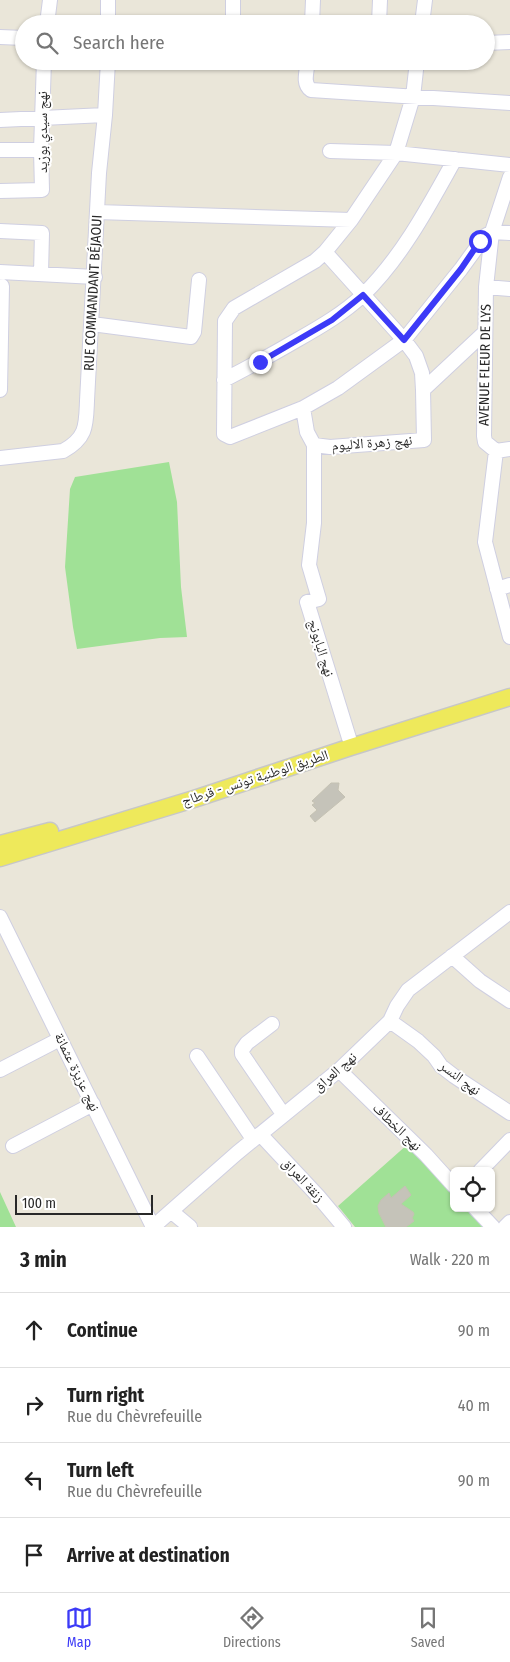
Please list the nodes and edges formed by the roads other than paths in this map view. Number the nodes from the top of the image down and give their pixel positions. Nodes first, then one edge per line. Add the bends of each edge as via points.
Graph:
1 (50, 0) edge
2 (108, 0) edge
3 (233, 0) edge
4 (313, 0) edge
5 (380, 0) edge
6 (426, 0) edge
7 (48, 15) edge
8 (108, 15) edge
9 (232, 15) edge
10 (312, 15) edge
11 (379, 15) edge
12 (424, 15) edge
13 (0, 37) edge
14 (15, 38) edge
15 (510, 42) edge
16 (495, 43) edge
17 (44, 70) edge
18 (108, 70) edge
19 (307, 70) edge
20 (416, 70) edge
21 (413, 97) junction
22 (510, 103) edge
23 (105, 115) junction
24 (42, 118) junction
25 (0, 120) edge
26 (0, 150) edge
27 (41, 150) junction
28 (330, 151) dead end
29 (396, 153) junction
30 (455, 159) junction
31 (510, 165) edge
32 (510, 177) edge
33 (0, 191) edge
34 (98, 212) junction
35 (351, 220) junction
36 (0, 231) edge
37 (492, 232) junction
38 (510, 233) edge
39 (325, 252) junction
40 (41, 274) junction
41 (95, 277) junction
42 (1, 279) edge
43 (199, 280) dead end
44 (486, 287) junction
45 (510, 289) edge
46 (363, 295) junction
47 (92, 324) junction
48 (485, 332) junction
49 (404, 340) junction
50 (224, 380) junction
51 (0, 390) edge
52 (423, 390) junction
53 (303, 408) junction
54 (314, 445) junction
55 (510, 449) edge
56 (496, 450) junction
57 (0, 458) edge
58 (503, 587) edge
59 (510, 637) edge
60 (510, 687) edge
61 (510, 697) edge
62 (349, 738) junction
63 (0, 844) edge
64 (0, 858) edge
65 (510, 912) edge
66 (0, 918) edge
67 (452, 956) junction
68 (510, 1000) edge
69 (390, 1021) junction
70 (272, 1024) dead end
71 (60, 1039) junction
72 (197, 1056) dead end
73 (0, 1070) edge
74 (339, 1070) junction
75 (93, 1104) junction
76 (510, 1113) edge
77 (283, 1114) junction
78 (256, 1137) junction
79 (510, 1140) edge
80 (13, 1146) dead end
81 (484, 1167) edge
82 (450, 1182) edge
83 (172, 1212) junction
84 (479, 1212) edge
85 (510, 1222) edge
86 (153, 1227) edge
87 (190, 1227) edge
88 (344, 1227) edge
89 (493, 1227) edge
90 (505, 1227) edge

1 - 7 street
2 - 8 street
3 - 9 street
4 - 10 street
5 - 11 street
6 - 12 street
13 - 14 street
15 - 16 street
17 - 24 street, نهج سيدي بوزيد
18 - 23 street, RUE COMMANDANT BÉJAOUI
19 - 21 street via 305,83 311,90
20 - 21 street
21 - 22 street
21 - 29 street
23 - 24 street
23 - 34 street, RUE COMMANDANT BÉJAOUI
24 - 25 street
24 - 27 street, نهج سيدي بوزيد
26 - 27 street
27 - 33 street, نهج سيدي بوزيد via 42,190
28 - 29 street
29 - 30 street
29 - 35 street
30 - 31 street
30 - 46 street via 410,236
32 - 37 street, AVENUE FLEUR DE LYS
34 - 35 street
34 - 41 street, RUE COMMANDANT BÉJAOUI
35 - 39 street
36 - 40 street via 42,234
37 - 38 street
37 - 44 street, AVENUE FLEUR DE LYS
37 - 49 street via 480,241
39 - 46 street
39 - 50 street via 228,314 225,321
40 - 41 street
40 - 42 street
41 - 47 street, RUE COMMANDANT BÉJAOUI
42 - 51 street
43 - 47 street via 194,332 190,337
44 - 45 street
44 - 48 street, AVENUE FLEUR DE LYS
46 - 49 street
46 - 50 street via 332,320
47 - 57 street, RUE COMMANDANT BÉJAOUI via 86,425 80,439 63,451
48 - 52 street
48 - 56 street, AVENUE FLEUR DE LYS via 484,436 489,446
49 - 52 street via 416,356
49 - 53 street via 338,388
50 - 53 street via 226,436
52 - 54 street, نهج زهرة الاليوم via 424,440 330,447
53 - 54 street, نهج زهرة الاليوم via 307,432
54 - 62 street, نهج البابونج via 314,523 309,565 319,599 307,602
55 - 56 street
56 - 58 street via 485,542
58 - 59 street
60 - 62 main road, الطريق الوطنية تونس - قرطاج
61 - 64 main road, الطريق الوطنية تونس - قرطاج
62 - 63 main road, الطريق الوطنية تونس - قرطاج via 192,790
65 - 67 street, نهج العراق
66 - 71 street, نهج عزيزة عثمانة
67 - 68 street via 480,981
67 - 69 street, نهج العراق via 408,990
69 - 74 street, نهج العراق
69 - 76 street, نهج النسر via 418,1041 454,1076
70 - 77 street via 247,1043 242,1054
71 - 73 street
71 - 75 street, نهج عزيزة عثمانة
72 - 78 street, زنقة العراق
74 - 77 street, نهج العراق
74 - 82 street, نهج الخطاف
75 - 80 street
75 - 86 street, نهج عزيزة عثمانة
77 - 78 street, نهج العراق
78 - 83 street, نهج العراق
78 - 88 street, زنقة العراق
79 - 81 street
83 - 86 street, نهج العراق
83 - 87 street
84 - 89 street
85 - 90 street

